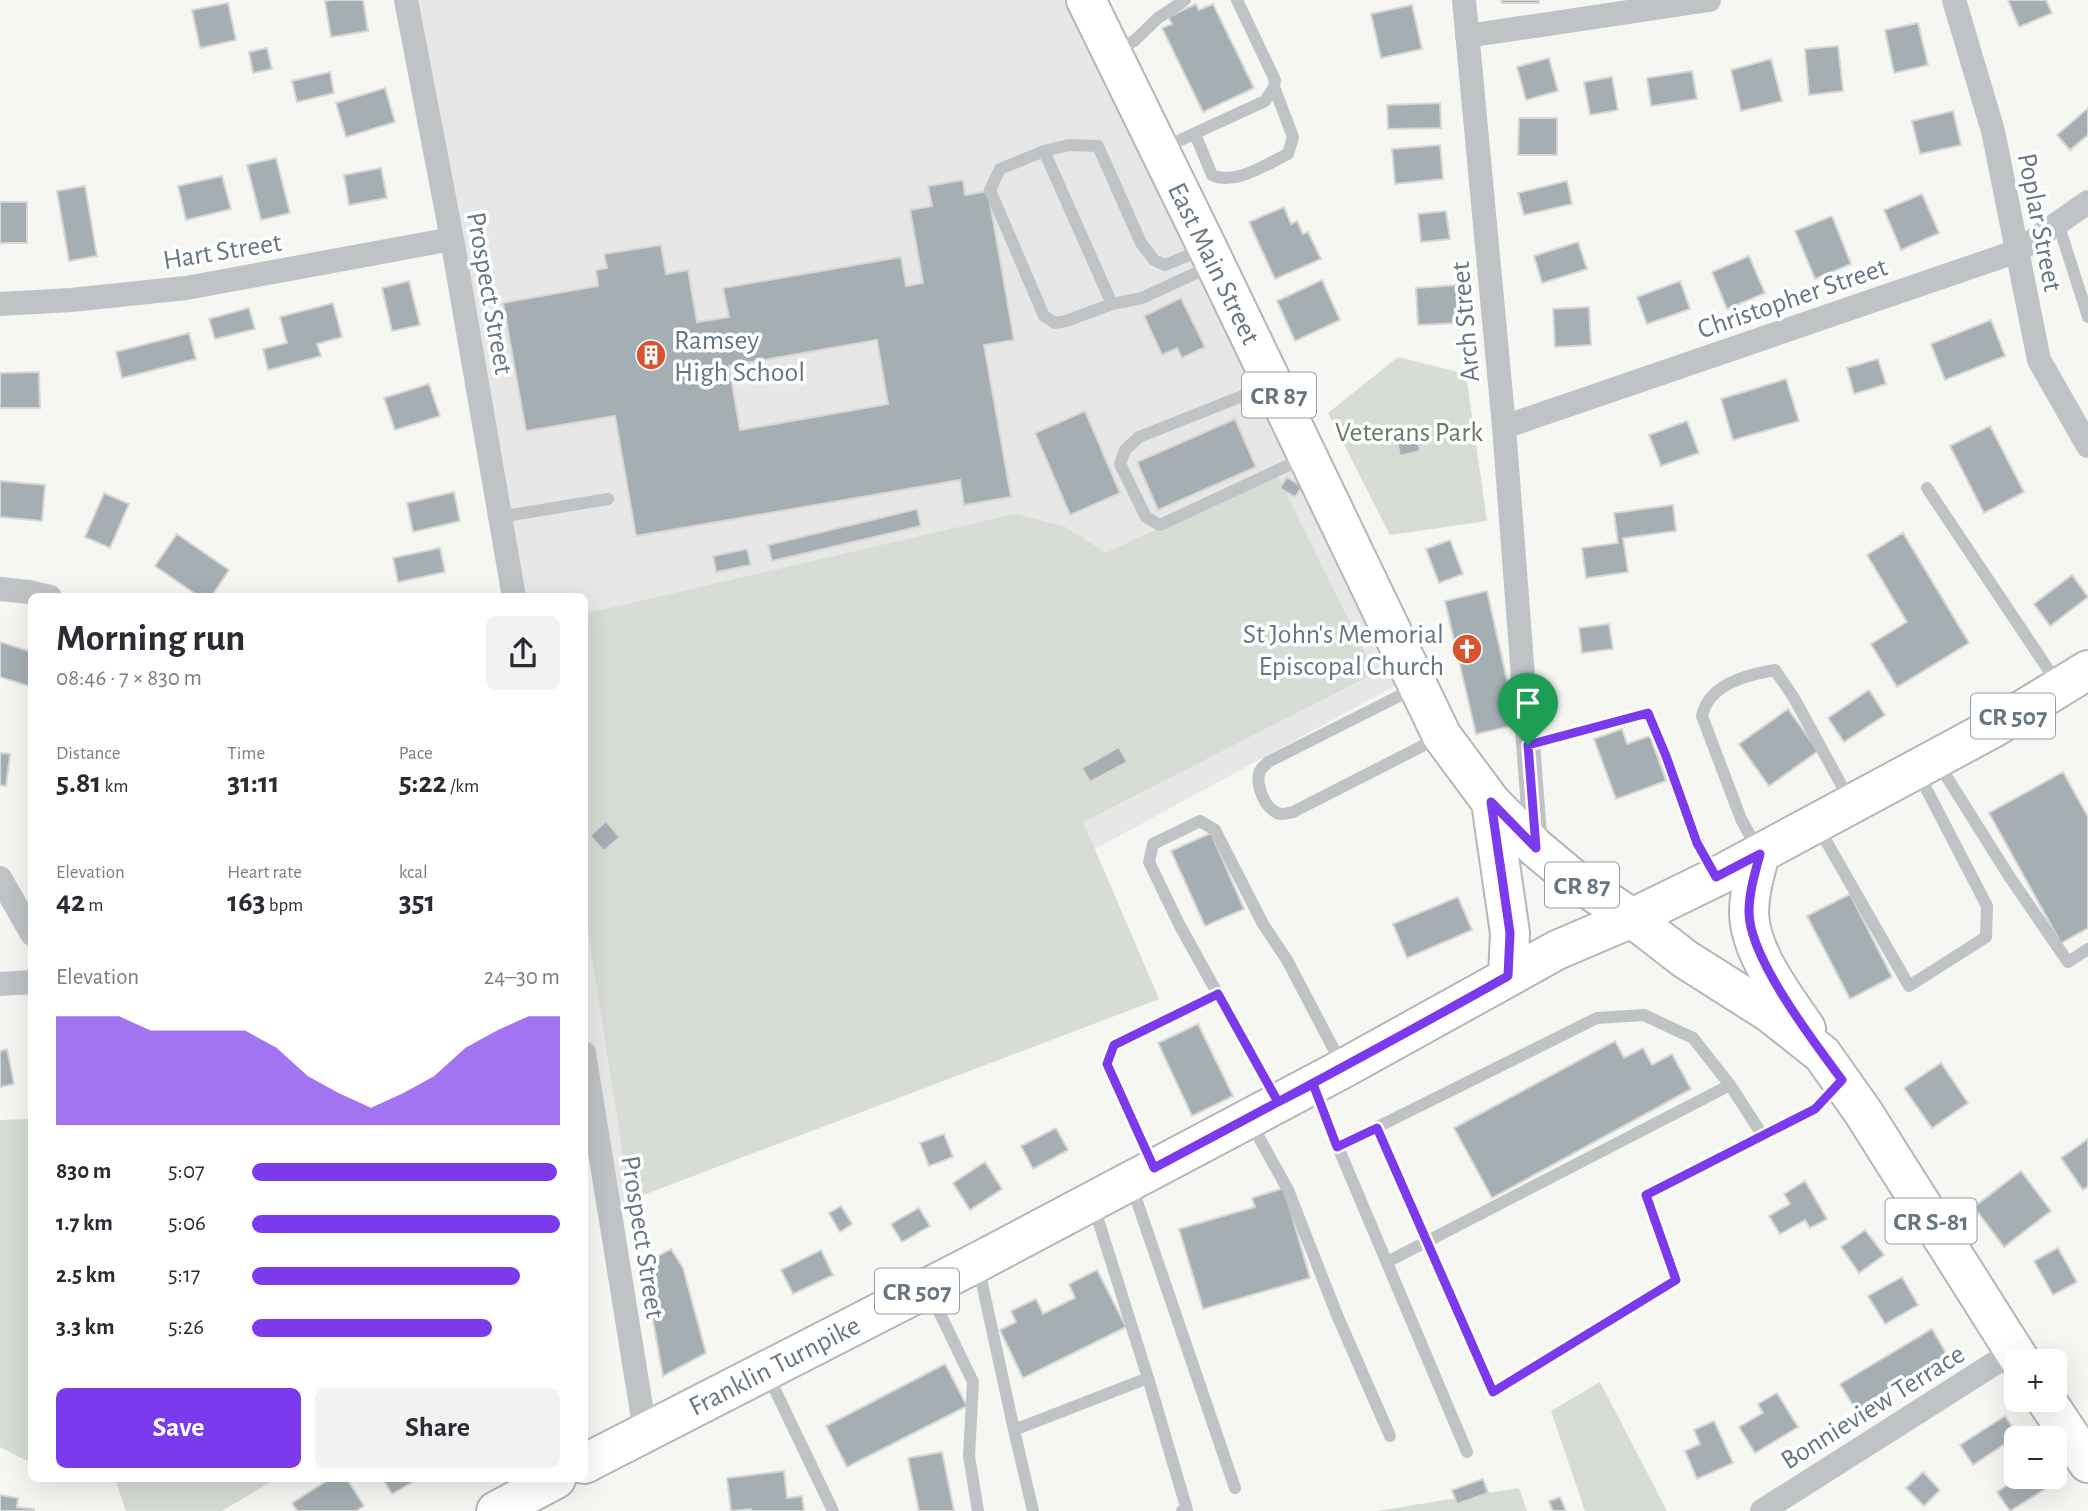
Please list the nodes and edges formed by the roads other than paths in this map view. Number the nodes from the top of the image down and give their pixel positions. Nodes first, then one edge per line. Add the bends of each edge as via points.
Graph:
1 (1086, 0) edge
2 (1185, 0) edge
3 (1237, 0) edge
4 (1464, 0) edge
5 (1709, 0) edge
6 (1954, 0) edge
7 (411, 1) edge
8 (1467, 36) junction
9 (1112, 52) junction
10 (1274, 87) junction
11 (1195, 134) junction
12 (1159, 150) junction
13 (1044, 151) junction
14 (2088, 202) edge
15 (2058, 223) junction
16 (452, 239) junction
17 (2018, 251) junction
18 (1211, 256) junction
19 (0, 304) edge
20 (1112, 304) junction
21 (2088, 317) edge
22 (1273, 384) junction
23 (1504, 427) junction
24 (2088, 446) edge
25 (1308, 456) junction
26 (1927, 488) dead end
27 (608, 499) dead end
28 (500, 517) junction
29 (0, 589) edge
30 (33, 593) edge
31 (513, 593) edge
32 (2080, 677) edge
33 (1418, 686) junction
34 (1442, 736) junction
35 (1528, 745) junction
36 (1926, 764) junction
37 (1491, 802) junction
38 (1851, 804) junction
39 (1816, 823) junction
40 (1536, 848) junction
41 (1760, 854) junction
42 (1716, 877) junction
43 (0, 878) edge
44 (1632, 918) junction
45 (28, 927) edge
46 (2088, 949) edge
47 (1508, 976) junction
48 (28, 982) edge
49 (0, 984) edge
50 (1218, 994) junction
51 (1832, 1067) junction
52 (1328, 1076) junction
53 (1730, 1085) junction
54 (588, 1098) edge
55 (1263, 1110) junction
56 (590, 1120) edge
57 (1377, 1128) junction
58 (1763, 1136) junction
59 (1338, 1147) junction
60 (593, 1165) edge
61 (1142, 1174) junction
62 (1092, 1200) junction
63 (1427, 1240) junction
64 (978, 1262) junction
65 (1387, 1262) junction
66 (927, 1286) junction
67 (2013, 1349) edge
68 (2004, 1364) edge
69 (765, 1369) junction
70 (1148, 1378) junction
71 (2054, 1412) edge
72 (1013, 1430) junction
73 (645, 1431) junction
74 (1390, 1436) dead end
75 (1467, 1452) dead end
76 (2086, 1457) edge
77 (588, 1462) edge
78 (550, 1482) edge
79 (1235, 1488) dead end
80 (496, 1511) edge
81 (833, 1511) edge
82 (978, 1511) edge
83 (1033, 1511) edge
84 (1182, 1511) edge
85 (1762, 1511) edge

1 - 9 main road, East Main Street / CR 87
2 - 9 lane via 1134,41
3 - 10 lane via 1275,80
4 - 8 street, Arch Street
5 - 8 street
6 - 17 street, Poplar Street via 1993,131
7 - 16 street, Prospect Street
8 - 23 street, Arch Street
9 - 12 main road, East Main Street / CR 87
10 - 11 lane via 1265,101
10 - 11 lane via 1293,137 1288,154 1242,175 1220,179 1212,176
11 - 12 lane
12 - 18 main road, East Main Street / CR 87
13 - 18 lane via 1069,145 1098,146 1141,243 1154,260 1165,265
13 - 20 lane
13 - 20 lane via 1000,169 990,190 1044,316 1055,323
14 - 15 street, Christopher Street
15 - 17 street, Christopher Street
15 - 21 lane
16 - 19 street, Hart Street via 186,288
16 - 28 street, Prospect Street
17 - 23 street, Christopher Street
17 - 24 street, Poplar Street via 2039,360
18 - 20 lane via 1142,298
18 - 22 main road, East Main Street / CR 87
22 - 25 main road, East Main Street / CR 87
22 - 25 lane via 1139,437 1125,450 1120,464 1146,517 1160,525
23 - 35 street, Arch Street
25 - 33 main road, East Main Street / CR 87
26 - 32 lane
27 - 28 lane
28 - 31 street, Prospect Street
29 - 30 street
32 - 36 main road, CR 507
33 - 34 main road, East Main Street / CR 87
33 - 34 lane via 1268,762 1260,771 1263,797 1272,810 1293,812
34 - 37 main road, East Main Street / CR 87
35 - 40 street, Arch Street
35 - 42 lane via 1648,713 1697,843
36 - 38 main road, CR 507
36 - 39 lane via 1987,906 1986,937 1909,985
36 - 46 lane via 2068,962
37 - 40 main road, East Main Street
37 - 47 main road via 1510,933
38 - 39 main road, CR 507
38 - 41 lane via 1776,670 1717,690 1702,716 1741,819
39 - 41 main road, CR 507
40 - 44 main road, CR 87
41 - 42 main road, CR 507
41 - 51 main road via 1751,888 1752,933 1777,986
42 - 44 main road, CR 507
43 - 45 street
44 - 47 main road, Franklin Turnpike / CR 507
44 - 51 main road, CR S-81 via 1685,959 1770,1013
47 - 52 main road, Franklin Turnpike / CR 507
48 - 49 street
50 - 52 lane via 1149,862 1153,844 1200,821 1215,830 1286,960
50 - 55 lane
50 - 61 lane via 1114,1045 1107,1064
51 - 58 lane via 1815,1109
51 - 67 main road, CR S-81
52 - 55 main road, Franklin Turnpike / CR 507
52 - 59 lane
53 - 57 lane via 1692,1038 1644,1015 1597,1018
53 - 58 lane
53 - 63 lane
54 - 56 street, Prospect Street
55 - 61 main road, Franklin Turnpike / CR 507
55 - 74 lane via 1288,1191
56 - 60 street, Prospect Street
57 - 59 lane
57 - 63 lane
58 - 63 lane via 1646,1195 1676,1280 1493,1392
59 - 65 lane
60 - 73 street, Prospect Street
61 - 62 main road, Franklin Turnpike / CR 507
61 - 79 lane
62 - 64 main road, Franklin Turnpike / CR 507
62 - 70 lane
63 - 65 lane
64 - 66 main road, Franklin Turnpike / CR 507
64 - 72 lane
65 - 75 lane
66 - 69 main road, Franklin Turnpike / CR 507
66 - 82 lane via 973,1382 970,1456
68 - 85 street, Bonnieview Terrace
69 - 73 main road, Franklin Turnpike / CR 507
69 - 81 lane
70 - 72 lane
70 - 84 lane via 1187,1510
71 - 76 main road
72 - 83 lane
73 - 77 main road, Franklin Turnpike / CR 507
78 - 80 main road

